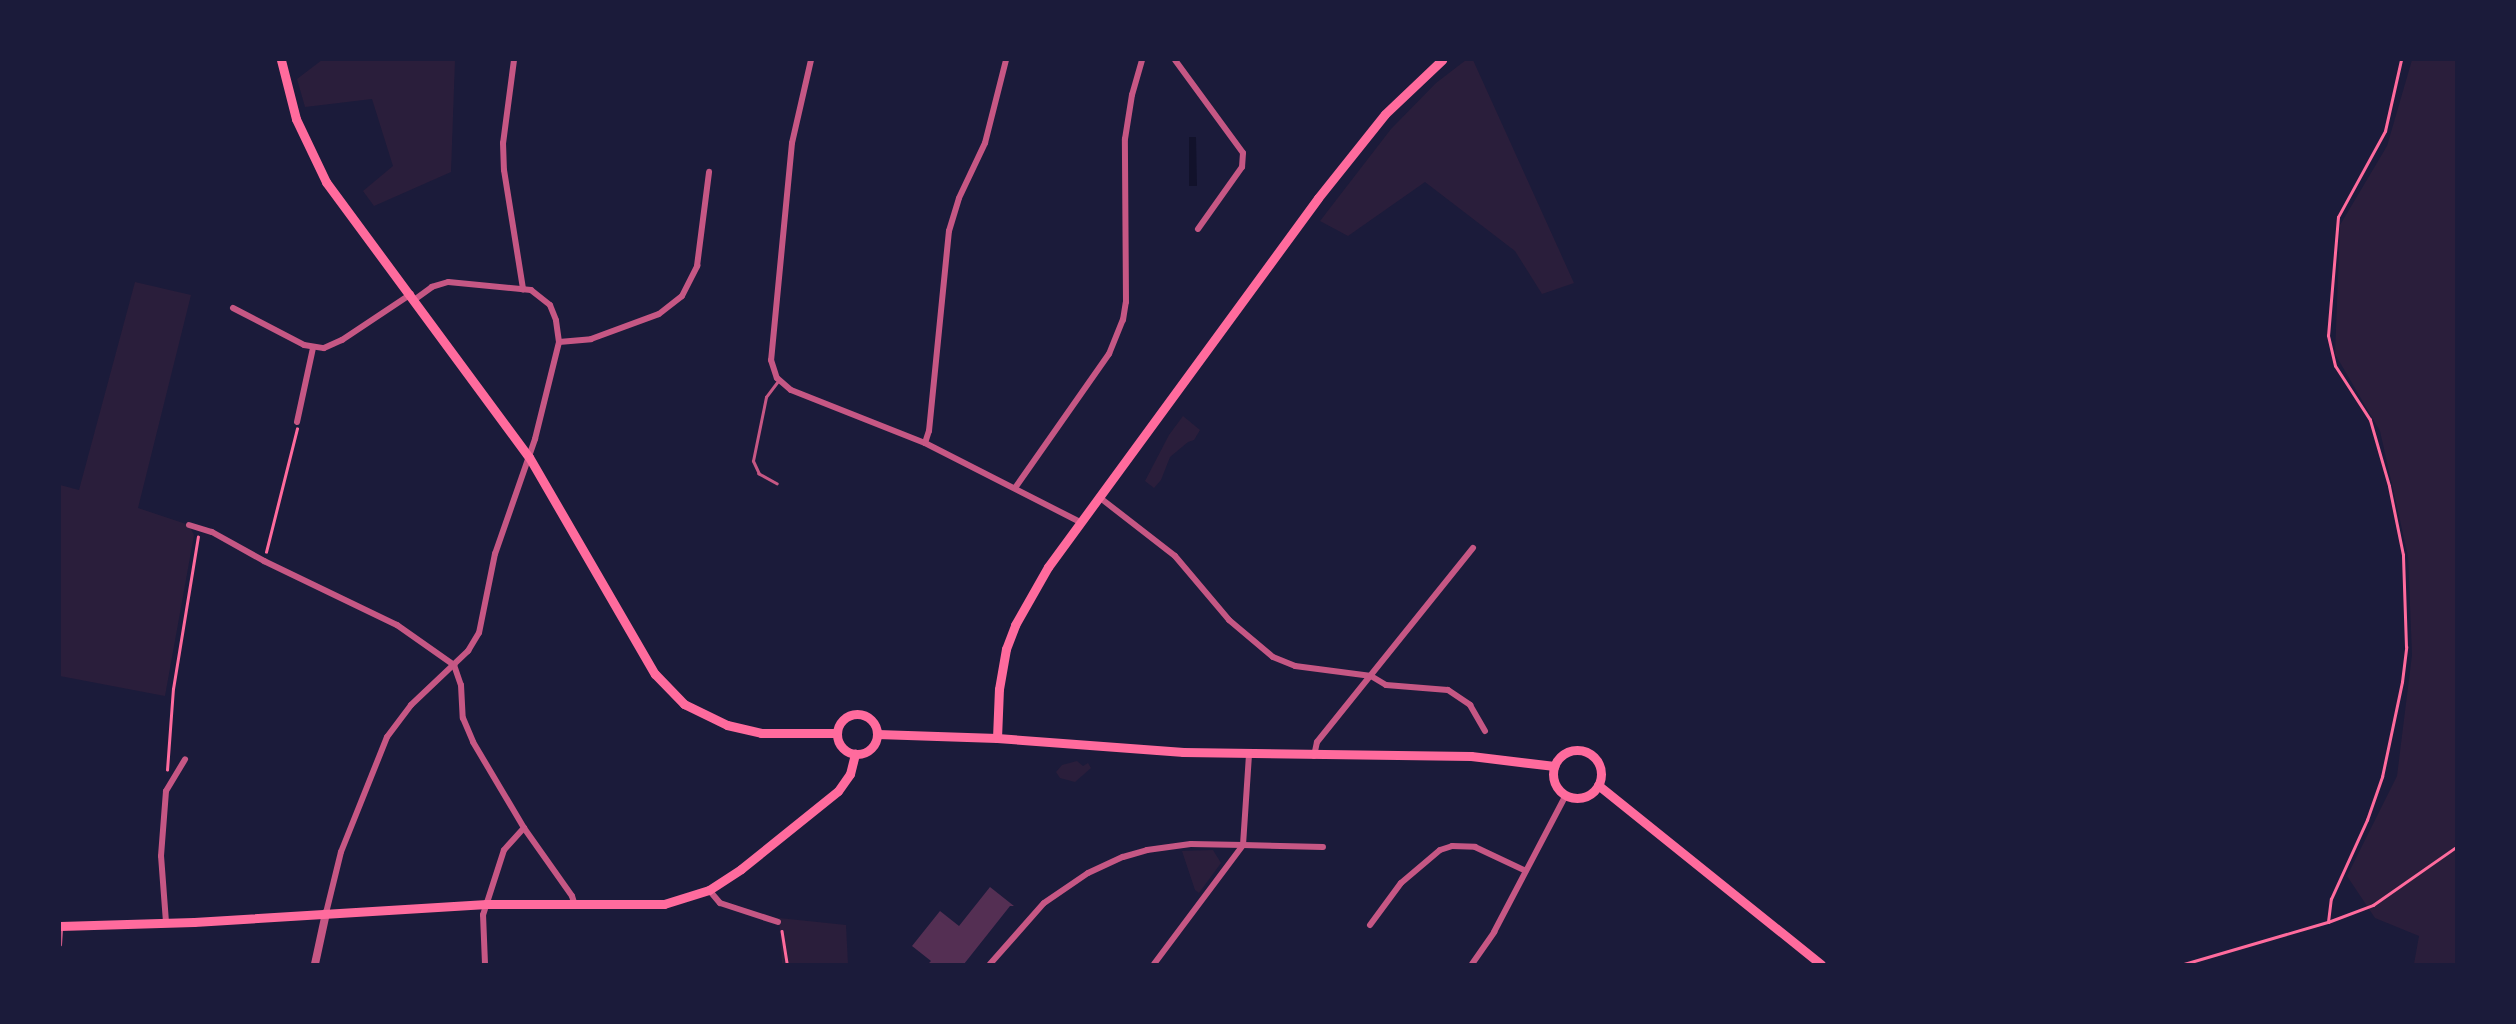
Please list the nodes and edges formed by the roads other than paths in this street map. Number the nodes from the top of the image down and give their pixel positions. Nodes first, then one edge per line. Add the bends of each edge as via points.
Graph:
1 (281, 60) edge
2 (514, 60) edge
3 (811, 60) edge
4 (1006, 60) edge
5 (1142, 60) edge
6 (1175, 60) edge
7 (1442, 60) edge
8 (709, 172) dead end
9 (1198, 229) dead end
10 (523, 289) junction
11 (412, 297) junction
12 (233, 308) dead end
13 (559, 342) junction
14 (313, 348) junction
15 (779, 380) junction
16 (297, 422) road end
17 (925, 443) junction
18 (529, 457) junction
19 (777, 484) dead end
20 (1016, 488) junction
21 (1099, 497) junction
22 (1080, 523) junction
23 (189, 524) dead end
24 (1473, 548) dead end
25 (454, 665) junction
26 (1371, 677) junction
27 (1485, 731) dead end
28 (836, 733) junction
29 (877, 734) junction
30 (997, 738) junction
31 (855, 754) junction
32 (1249, 754) junction
33 (1314, 756) junction
34 (185, 759) dead end
35 (1554, 766) junction
36 (1598, 785) junction
37 (1566, 795) junction
38 (524, 828) junction
39 (1243, 845) junction
40 (1323, 847) dead end
41 (1526, 871) junction
42 (709, 890) junction
43 (488, 900) junction
44 (575, 906) junction
45 (326, 913) junction
46 (166, 922) junction
47 (778, 922) road end
48 (1370, 925) dead end
49 (60, 926) edge
50 (60, 945) edge
51 (315, 964) edge
52 (485, 964) edge
53 (990, 964) edge
54 (1154, 964) edge
55 (1472, 964) edge
56 (1821, 964) edge

1 - 11 main road via 296,119 326,182
2 - 10 street via 506,100 504,170
3 - 15 street via 791,156 771,360
4 - 17 street via 985,143 949,231
5 - 20 street via 1125,139 1123,320 1109,354
6 - 9 street via 1243,153 1242,167
7 - 21 main road via 1361,143
8 - 13 street via 697,265 682,296 659,314 614,331 584,341
10 - 11 street via 447,282
10 - 13 street via 550,305
11 - 14 street via 342,340
11 - 18 main road
12 - 14 street
13 - 18 street
14 - 16 street
15 - 17 street via 791,390
15 - 19 lane via 766,397 753,461 759,474
17 - 20 street
18 - 25 street via 495,554 479,633
18 - 28 main road via 644,658 668,690 699,714 739,729
20 - 22 street
21 - 22 main road
21 - 26 street via 1175,556 1229,620 1273,657 1295,666
22 - 30 main road via 1015,625 1002,668
23 - 25 street via 397,625
24 - 26 street
25 - 38 street via 466,727
25 - 45 street via 411,705 377,754 333,876
26 - 27 street via 1386,685 1448,690 1470,705
26 - 33 street via 1317,742
28 - 29 main road via 842,719 857,714 871,720
28 - 31 main road via 840,745
29 - 30 main road
29 - 31 main road via 870,749
30 - 32 main road
31 - 42 main road via 850,774 838,791
32 - 33 main road
32 - 39 street
33 - 35 main road via 1471,756
34 - 46 street via 166,791 160,856
35 - 36 main road via 1567,752 1586,751 1600,767
35 - 37 main road via 1557,787
36 - 37 main road via 1584,797
36 - 56 main road
37 - 41 street
38 - 43 street via 504,850
38 - 44 street
39 - 40 street
39 - 53 street via 1169,846 1097,869 1044,903
39 - 54 street
41 - 48 street via 1475,847 1440,850 1401,883
41 - 55 street
42 - 44 main road via 664,904
42 - 47 street via 720,903
43 - 44 main road
43 - 45 main road
43 - 52 street via 483,915
45 - 46 main road
45 - 51 street
46 - 49 main road
49 - 50 lane

